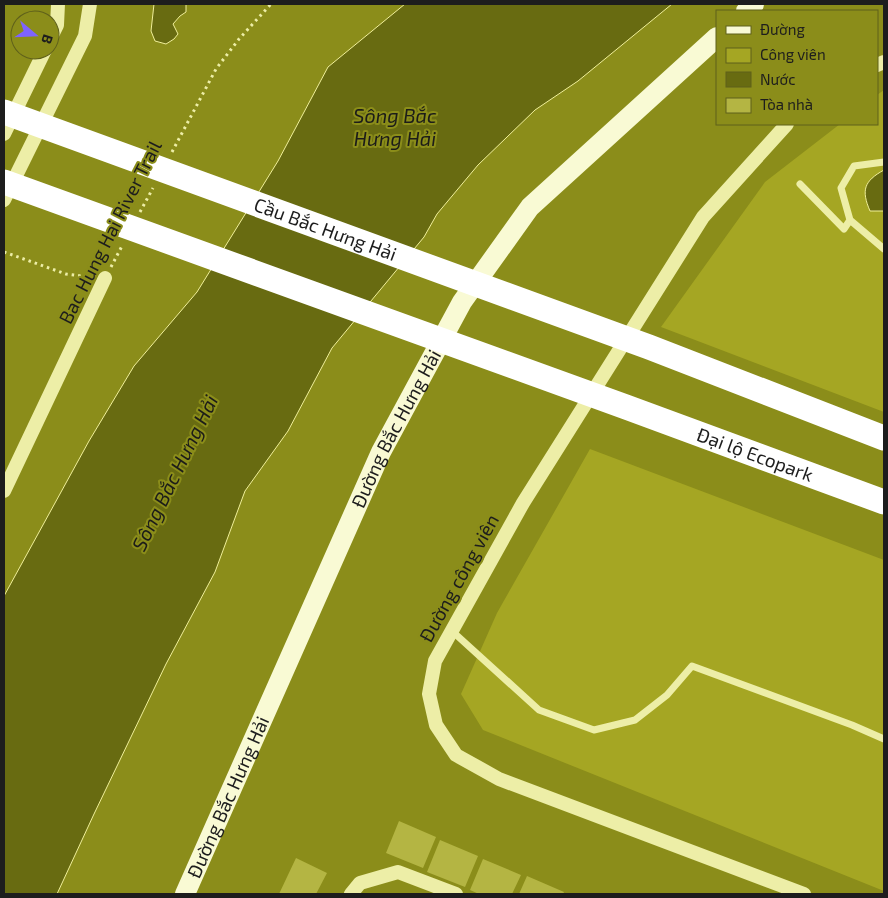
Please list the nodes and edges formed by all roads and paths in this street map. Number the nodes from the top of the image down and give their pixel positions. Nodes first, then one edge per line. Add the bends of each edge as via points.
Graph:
1 (90, 4) edge
2 (271, 4) edge
3 (716, 39) edge
4 (40, 60) edge
5 (4, 112) edge
6 (786, 125) edge
7 (4, 134) edge
8 (170, 154) dead end
9 (884, 162) edge
10 (156, 181) dead end
11 (4, 182) edge
12 (800, 184) dead end
13 (4, 200) edge
14 (139, 215) dead end
15 (850, 220) junction
16 (125, 240) dead end
17 (884, 249) edge
18 (4, 252) edge
19 (105, 278) junction
20 (884, 438) edge
21 (4, 491) edge
22 (884, 502) edge
23 (452, 631) junction
24 (884, 739) edge
25 (185, 894) edge
26 (351, 894) edge
27 (456, 894) edge
28 (804, 894) edge

1 - 13 street via 85,36
2 - 8 path, Bac Hung Hai River Trail via 216,69
3 - 25 street, Đường Bắc Hưng Hải via 530,207 462,302 381,452
4 - 7 street
5 - 20 highway, Cầu Bắc Hưng Hải via 649,347
6 - 23 street, Đường công viên via 703,217 523,503
9 - 15 lane via 854,166 841,188
10 - 14 path, Bac Hung Hai River Trail
11 - 22 highway, Đại lộ Ecopark
12 - 15 lane via 844,229
15 - 17 lane
16 - 19 path, Bac Hung Hai River Trail
18 - 19 path via 66,274
19 - 21 street, Bac Hung Hai River Trail
23 - 24 lane via 539,710 594,730 635,720 667,696 692,666
23 - 28 street, Đường công viên via 435,661 429,694 436,725 456,754 499,779
26 - 27 street via 360,883 398,872

